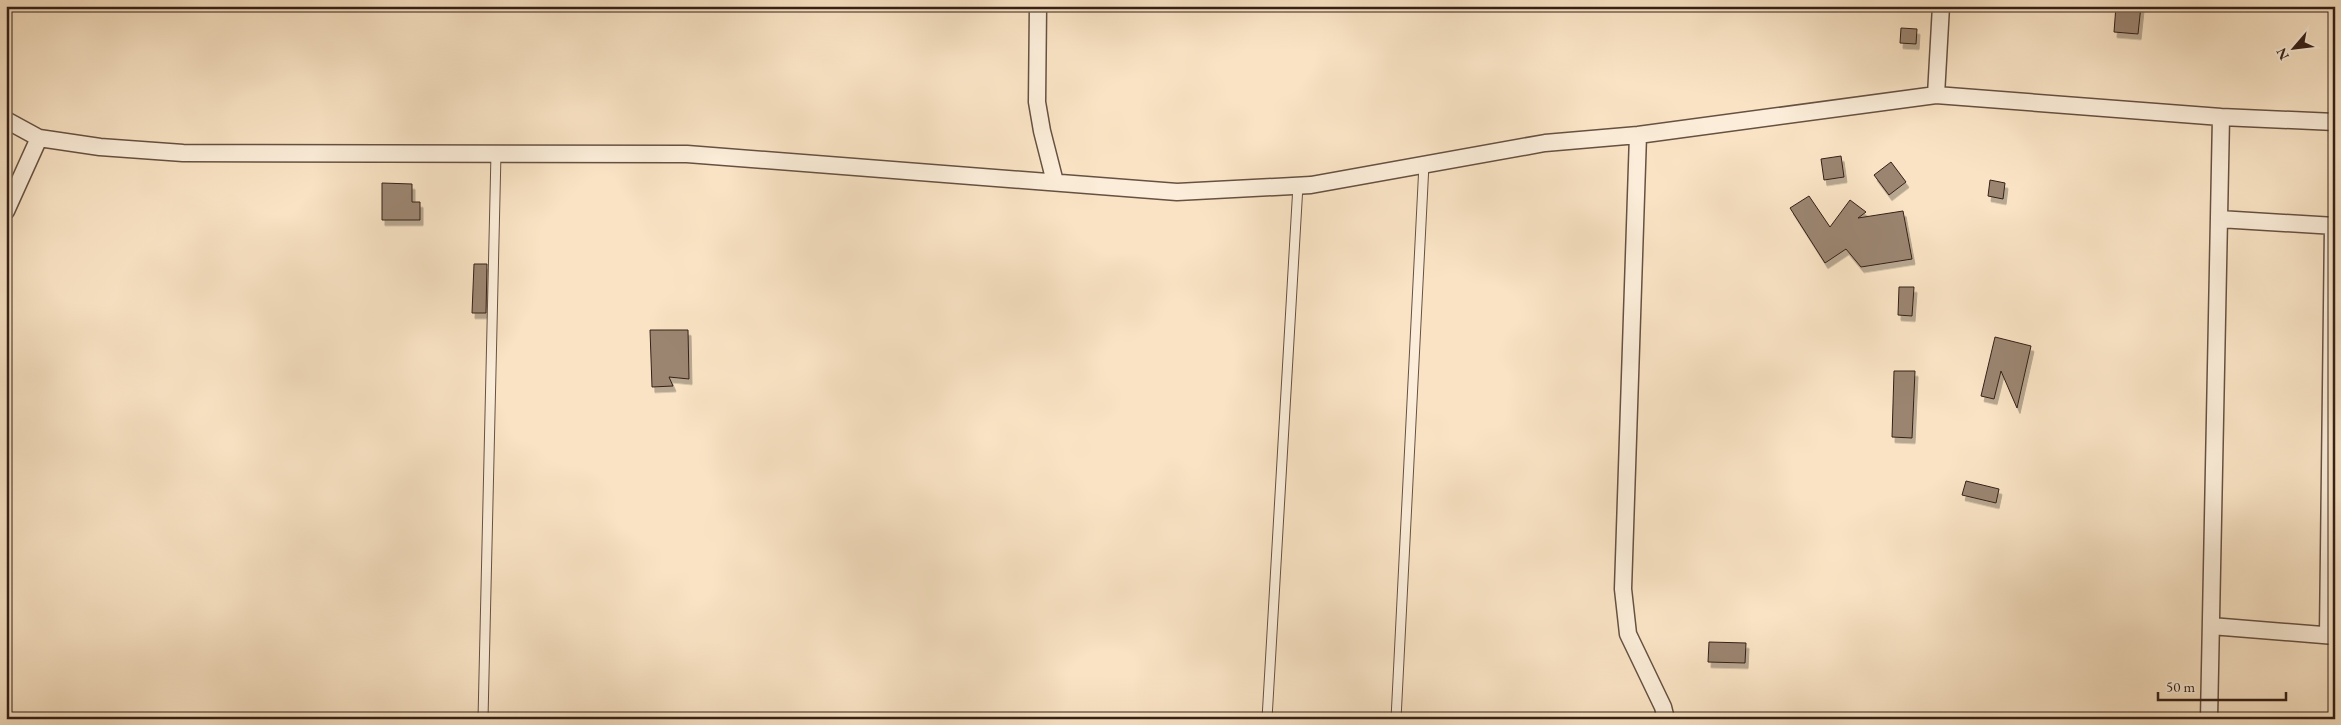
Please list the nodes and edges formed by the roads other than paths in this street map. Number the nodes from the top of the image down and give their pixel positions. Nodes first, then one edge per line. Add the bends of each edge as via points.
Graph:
1 (1038, 6) edge
2 (1942, 6) edge
3 (1936, 95) junction
4 (2221, 117) junction
5 (6, 120) edge
6 (2335, 122) edge
7 (1638, 135) junction
8 (39, 138) junction
9 (496, 153) junction
10 (1424, 164) junction
11 (1055, 182) junction
12 (1298, 185) junction
13 (6, 211) edge
14 (2219, 219) junction
15 (2334, 226) edge
16 (2211, 626) junction
17 (2332, 636) edge
18 (483, 719) edge
19 (1267, 719) edge
20 (1396, 719) edge
21 (1666, 719) edge
22 (2209, 719) edge

1 - 11 street via 1037,102
2 - 3 street
3 - 4 street
3 - 7 street
4 - 6 street
4 - 14 street
5 - 8 street
7 - 10 street via 1545,142
7 - 21 street via 1623,589 1628,634
8 - 9 street via 183,154
8 - 13 street
9 - 11 street via 687,154
9 - 18 lane
10 - 12 street
10 - 20 lane
11 - 12 street via 1178,192
12 - 19 lane
14 - 15 street
14 - 16 street
15 - 17 street
16 - 17 street
16 - 22 street

